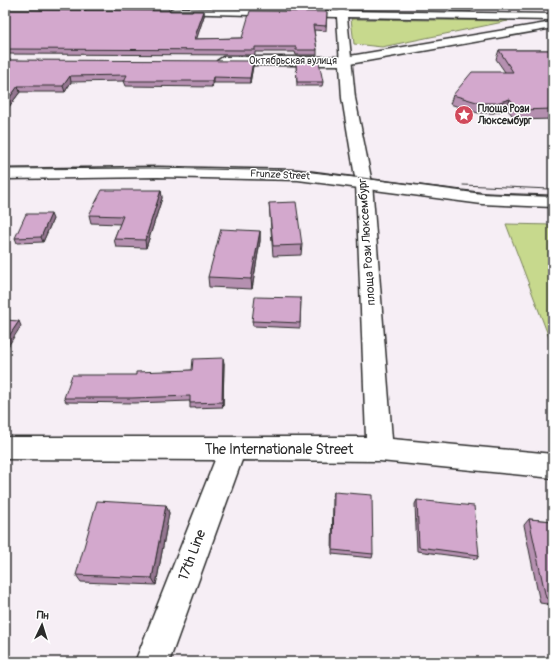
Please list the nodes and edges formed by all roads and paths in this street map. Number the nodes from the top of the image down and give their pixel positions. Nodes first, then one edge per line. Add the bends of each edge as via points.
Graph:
1 (5, 10) edge
2 (92, 10) edge
3 (438, 10) edge
4 (164, 11) edge
5 (342, 12) junction
6 (553, 16) edge
7 (553, 25) edge
8 (213, 61) edge
9 (344, 61) junction
10 (5, 174) edge
11 (364, 183) junction
12 (553, 202) edge
13 (5, 448) edge
14 (233, 448) junction
15 (380, 449) junction
16 (553, 466) edge
17 (152, 662) edge

1 - 2 street
3 - 5 street
3 - 6 street
4 - 5 street
5 - 9 street, площа Рози Люксембург
7 - 9 street, Октябрьская вулиця
8 - 9 street, Октябрьская вулиця
9 - 11 street, площа Рози Люксембург
10 - 11 street, Frunze Street via 158,172 298,175
11 - 12 street, Frunze Street via 482,200
11 - 15 street, площа Рози Люксембург
13 - 14 street, The Internationale Street
14 - 15 street, The Internationale Street
14 - 17 street, 17th Line
15 - 16 street, The Internationale Street

